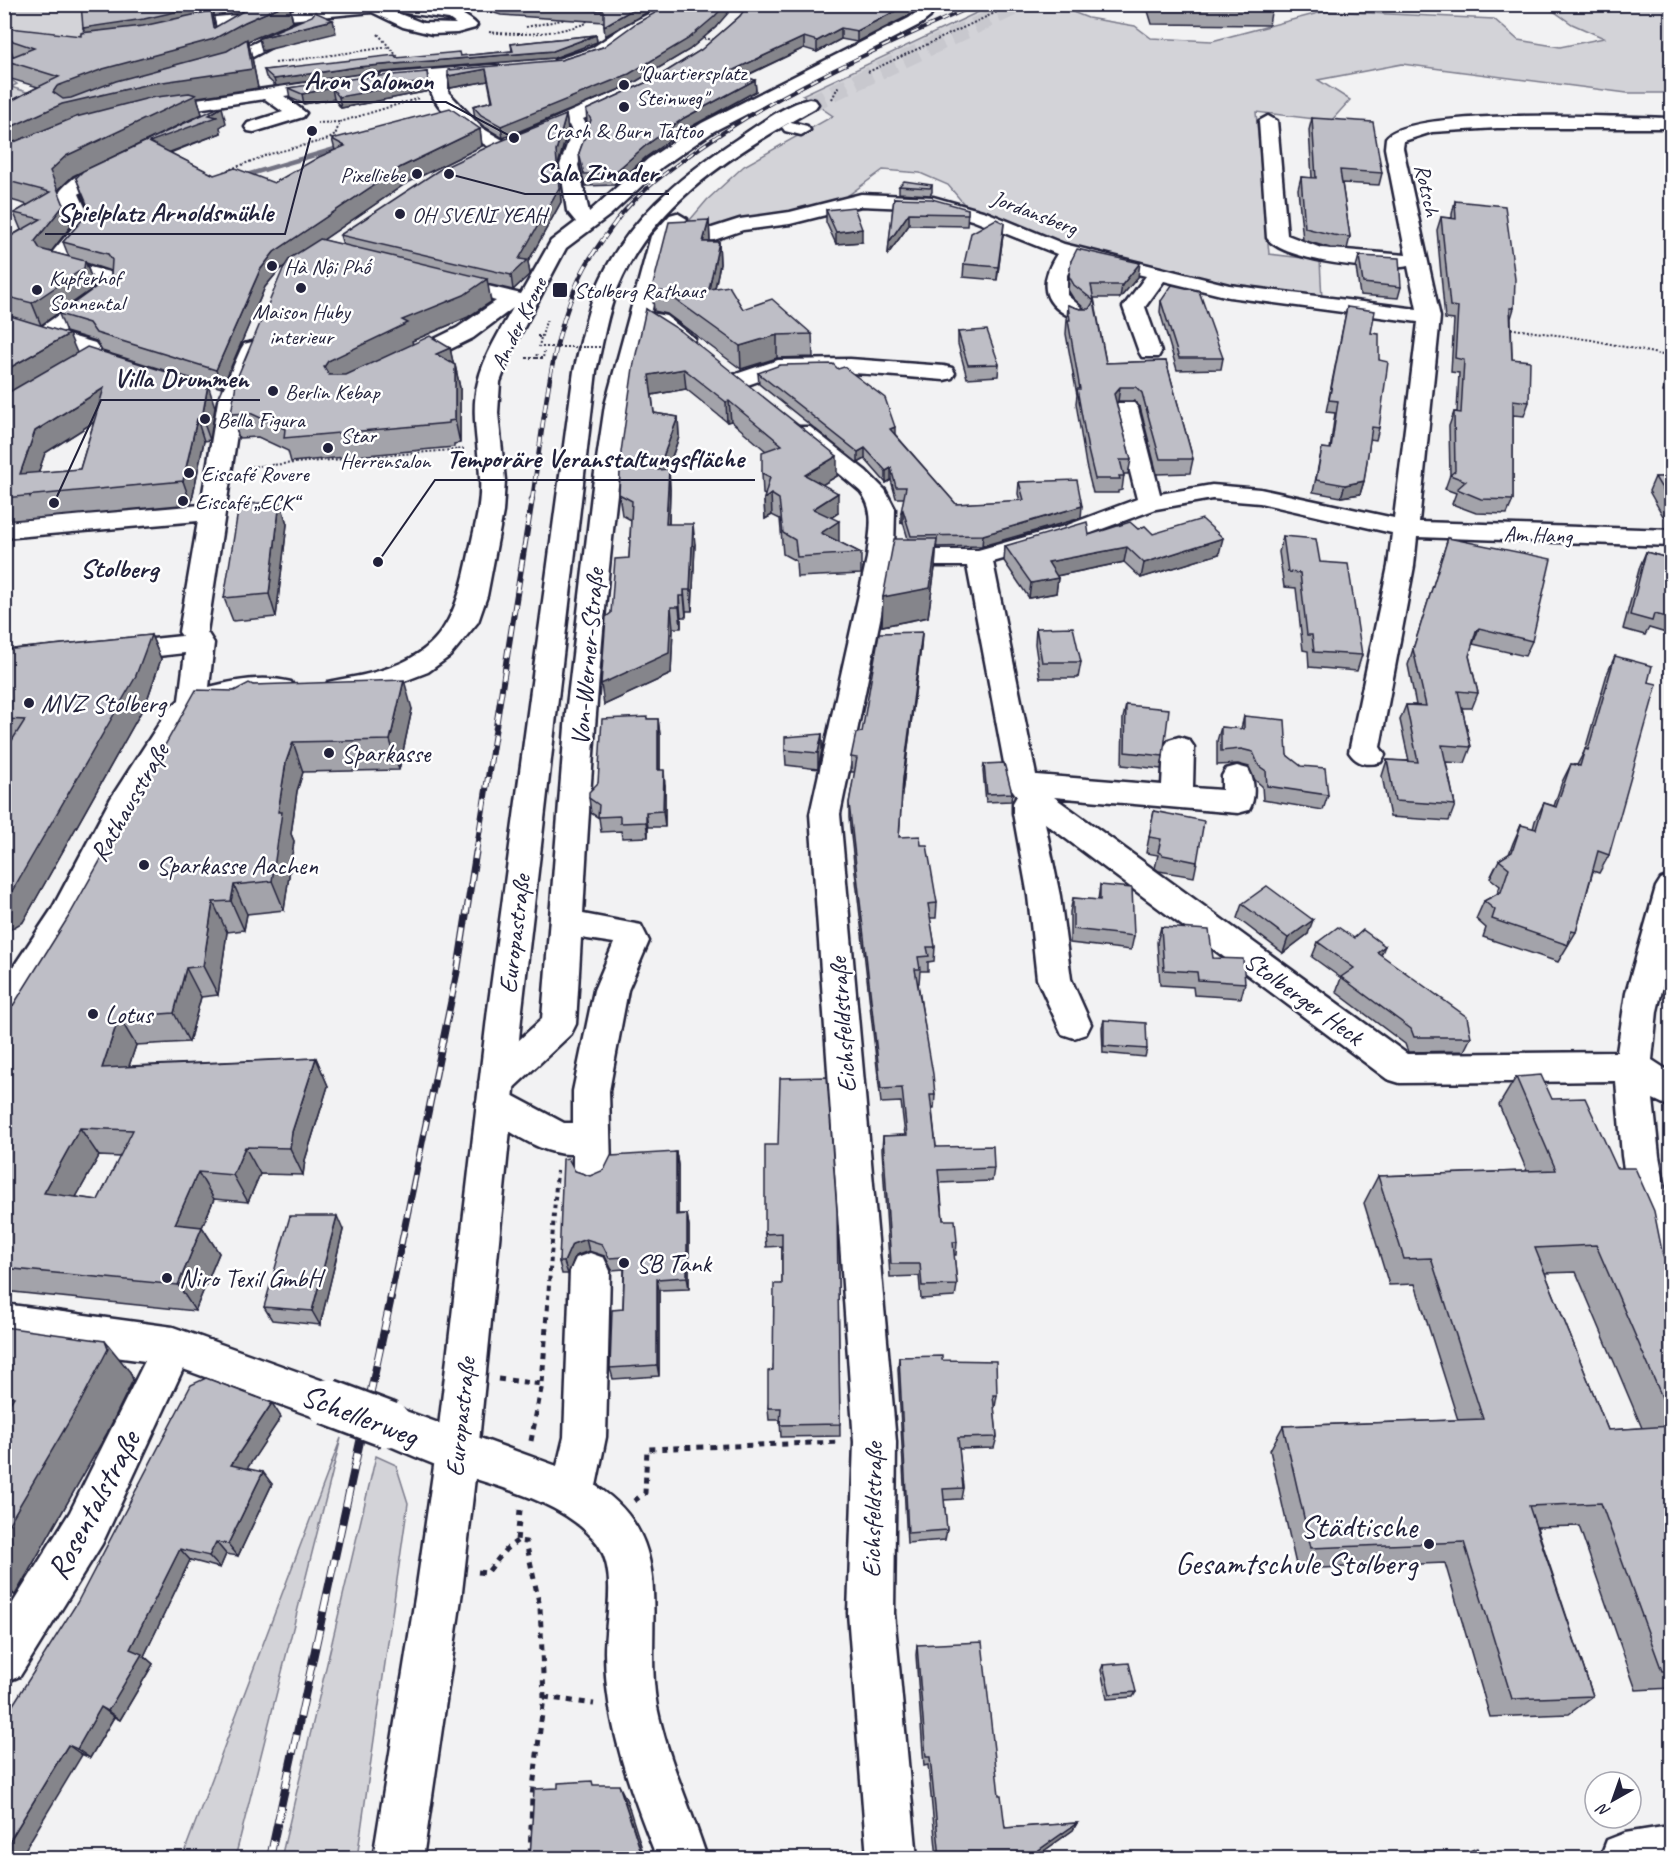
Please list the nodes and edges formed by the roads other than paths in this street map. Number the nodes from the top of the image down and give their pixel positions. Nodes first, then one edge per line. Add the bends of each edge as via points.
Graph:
1 (681, 4) edge
2 (1143, 4) edge
3 (1298, 4) edge
4 (929, 5) edge
5 (1197, 5) edge
6 (376, 8) junction
7 (466, 26) road end
8 (158, 34) edge
9 (226, 64) junction
10 (256, 64) road end
11 (544, 66) edge
12 (510, 69) edge
13 (189, 74) edge
14 (434, 74) junction
15 (641, 87) edge
16 (264, 96) junction
17 (136, 114) edge
18 (801, 117) tunnel mouth
19 (571, 119) junction
20 (212, 120) edge
21 (1268, 121) dead end
22 (247, 123) dead end
23 (1671, 123) edge
24 (502, 147) junction
25 (137, 153) edge
26 (480, 156) edge
27 (677, 219) edge
28 (588, 223) junction
29 (661, 236) junction
30 (1070, 252) junction
31 (1418, 262) junction
32 (1158, 274) junction
33 (423, 276) edge
34 (520, 300) junction
35 (1079, 315) edge
36 (640, 317) junction
37 (1429, 317) junction
38 (8, 324) edge
39 (260, 329) edge
40 (41, 333) junction
41 (441, 346) junction
42 (501, 350) junction
43 (1150, 352) dead end
44 (382, 373) edge
45 (944, 373) dead end
46 (144, 374) edge
47 (738, 381) junction
48 (1126, 408) dead end
49 (1150, 503) junction
50 (211, 512) junction
51 (1404, 528) junction
52 (4, 530) edge
53 (1671, 538) edge
54 (880, 558) junction
55 (978, 558) junction
56 (200, 643) junction
57 (82, 655) edge
58 (193, 703) junction
59 (1179, 747) dead end
60 (1370, 755) dead end
61 (1238, 789) dead end
62 (1030, 791) junction
63 (1177, 796) junction
64 (1671, 887) edge
65 (566, 926) junction
66 (20, 960) edge
67 (4, 1010) edge
68 (1074, 1024) dead end
69 (1659, 1079) edge
70 (495, 1092) junction
71 (590, 1271) dead end
72 (1671, 1296) edge
73 (4, 1323) edge
74 (173, 1346) junction
75 (457, 1452) junction
76 (572, 1497) junction
77 (4, 1660) edge
78 (1671, 1854) edge
79 (398, 1858) edge
80 (681, 1858) edge
81 (892, 1858) edge
82 (1626, 1858) edge

1 - 11 street via 629,30 598,52
2 - 5 street
3 - 5 street
4 - 28 street, An der Krone via 915,21 699,133 655,163
6 - 7 street via 399,22 418,27 444,30
6 - 8 street via 216,22
6 - 9 street via 298,26
9 - 10 street via 272,53
9 - 13 street
12 - 14 street
14 - 16 street
14 - 24 street via 440,92 462,118 480,135
15 - 19 street
16 - 17 street
16 - 20 street
16 - 22 street via 276,106
18 - 70 street, Europastraße via 720,157 660,209 627,250 598,312 585,371
19 - 24 street
19 - 28 street via 581,131 569,165 577,211
21 - 31 street via 1277,238 1289,247 1317,254
23 - 31 street, Rotsch via 1533,120 1404,132 1395,138 1394,148
24 - 26 street
25 - 40 street via 81,182 69,193 84,227 55,261 60,266 106,277 104,293
27 - 29 street, Von-Werner-Straße
28 - 34 street, An der Krone via 558,245
29 - 30 street, Jordansberg via 714,234 861,200 893,200 933,203 979,216
29 - 36 street, Von-Werner-Straße
30 - 32 street, Jordansberg
30 - 35 street via 1060,261 1057,296
31 - 37 street, Rotsch
32 - 37 street, Jordansberg via 1229,291
32 - 43 street via 1134,307
33 - 34 street
34 - 41 street
34 - 42 street, An der Krone
36 - 47 street, Eichsfeldstraße via 658,321
36 - 65 street, Von-Werner-Straße via 617,405 595,564
37 - 51 street, Rotsch
38 - 40 street
39 - 50 street via 221,399 219,474
40 - 46 street via 87,348 83,363
41 - 42 street
41 - 44 street
42 - 58 street, An der Krone via 489,382 486,413 494,480 490,512 474,596 464,622 434,655 410,670 372,683 333,690 240,689
45 - 47 street via 850,366 778,367
47 - 54 street, Eichsfeldstraße via 876,495 883,517
48 - 49 street
49 - 51 street, Am Hang via 1212,492 1236,492
49 - 55 street, Am Hang via 1074,531
50 - 52 street
50 - 56 street via 193,632
51 - 53 street, Am Hang
51 - 60 street via 1401,566 1364,752
54 - 55 street, Am Hang
54 - 81 street, Eichsfeldstraße via 825,814 875,1442 871,1613
55 - 62 street
56 - 57 street
56 - 58 street
58 - 66 street, Rathausstraße via 178,717 126,798 65,916
59 - 63 street
61 - 63 street
62 - 63 street
62 - 68 street via 1028,813 1054,979
62 - 69 street, Stolberger Heck via 1046,808 1400,1069
64 - 69 street via 1637,1027
65 - 70 street, Von-Werner-Straße via 559,1024
65 - 70 street via 616,930 631,936 632,941 616,975 591,1091 593,1154 560,1139
66 - 67 street, Rathausstraße
69 - 72 street via 1639,1152 1664,1281
70 - 75 street, Europastraße
71 - 76 street via 585,1437
73 - 74 street, Schellerweg
74 - 75 street, Schellerweg, bridge
74 - 77 street, Rosentalstraße via 87,1528
75 - 76 street, Schellerweg via 548,1484
75 - 79 street, Europastraße
76 - 80 street, Schellerweg via 608,1522 623,1543 631,1581 628,1653 634,1706 650,1768
78 - 82 street

